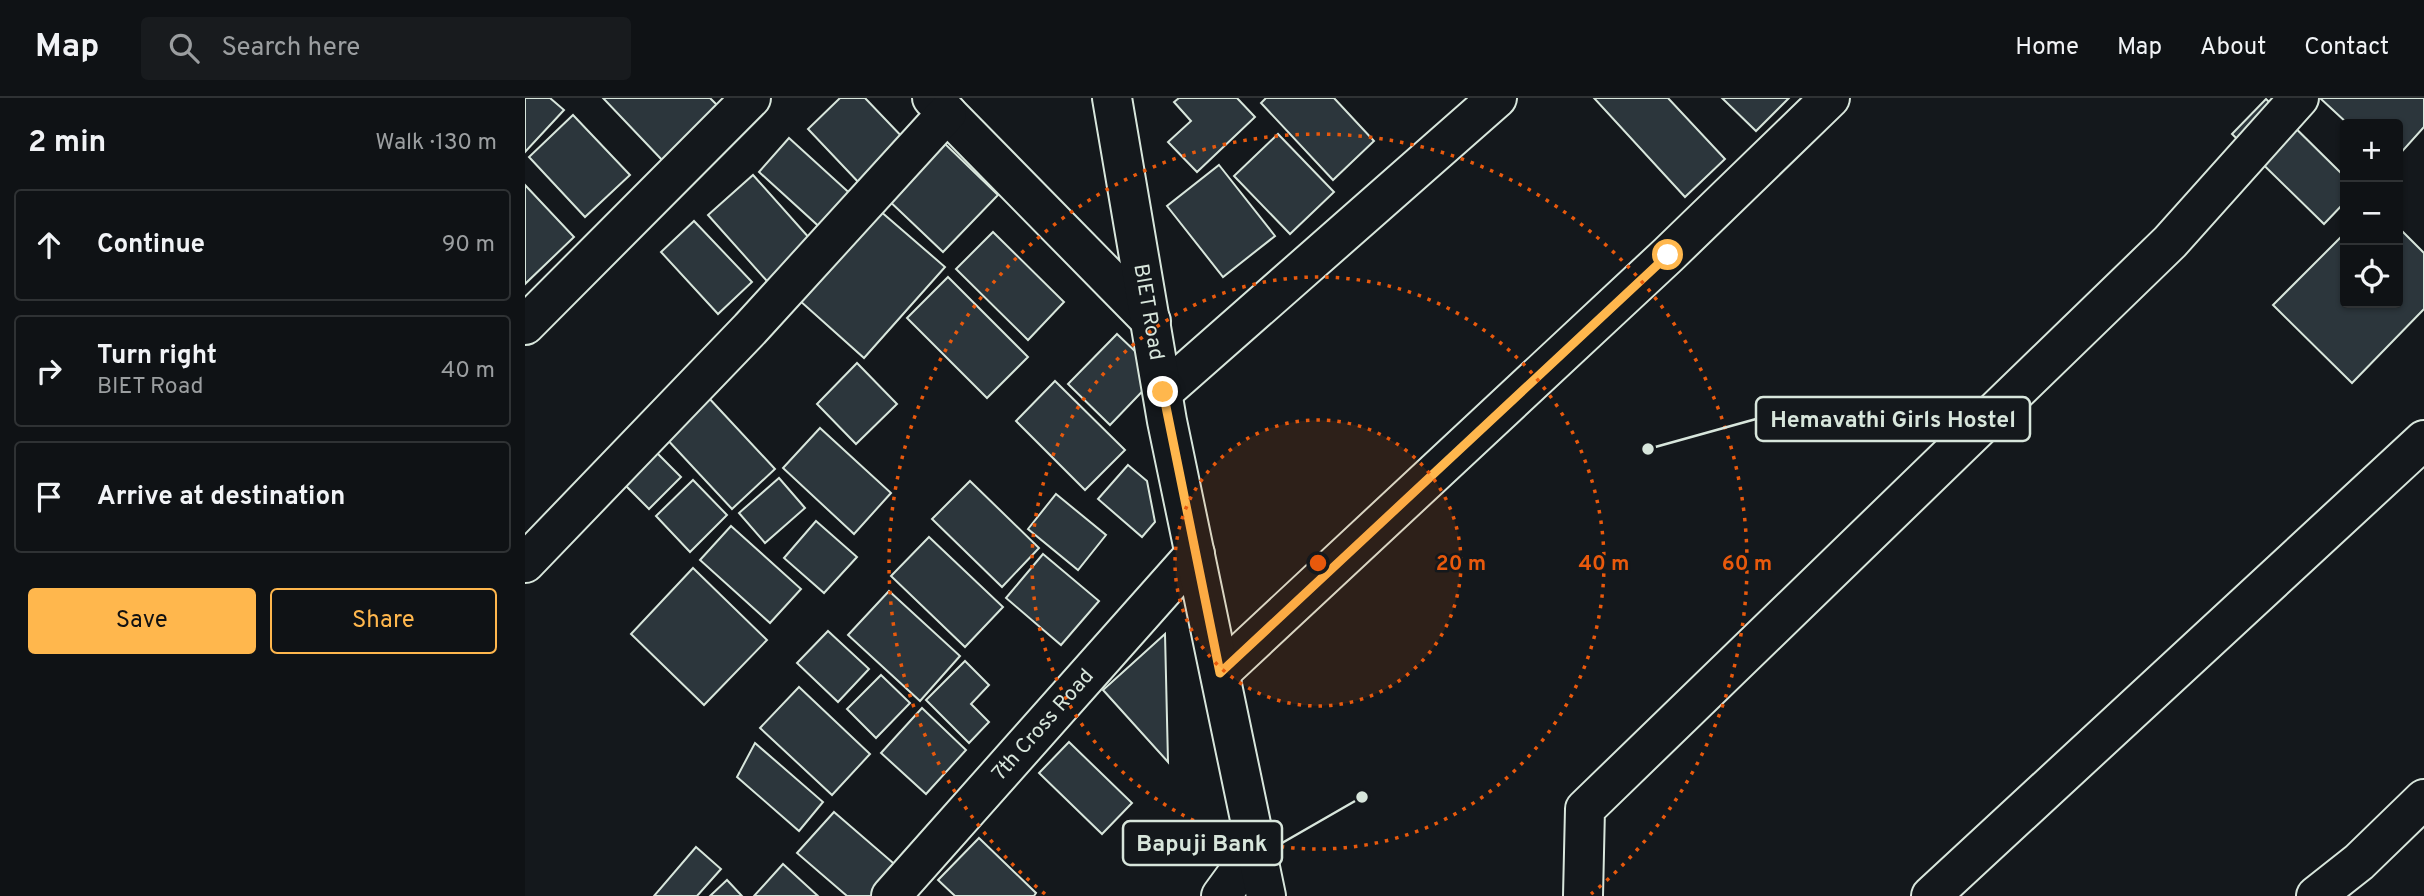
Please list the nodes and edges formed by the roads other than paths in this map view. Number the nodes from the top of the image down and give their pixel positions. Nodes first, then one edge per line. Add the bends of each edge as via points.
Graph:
1 (751, 98) edge
2 (1112, 98) edge
3 (1497, 98) edge
4 (1830, 98) edge
5 (2299, 98) edge
6 (939, 106) edge
7 (1151, 321) junction
8 (525, 325) edge
9 (1163, 392) junction
10 (2424, 440) edge
11 (1195, 554) junction
12 (525, 563) edge
13 (1220, 673) junction
14 (2424, 799) edge
15 (1256, 848) junction
16 (891, 896) edge
17 (1221, 896) edge
18 (1266, 896) edge
19 (1583, 896) edge
20 (1931, 896) edge
21 (2316, 896) edge

1 - 8 street
2 - 7 street, BIET Road
3 - 9 street
4 - 13 street
5 - 19 street via 2170,242 1585,809
6 - 7 street
6 - 12 street via 750,329
7 - 9 street, BIET Road
9 - 11 street, BIET Road
10 - 20 street
11 - 13 street, BIET Road
11 - 16 street, 7th Cross Road
13 - 15 street, BIET Road
14 - 21 street via 2360,862
15 - 17 street
15 - 18 street, BIET Road

